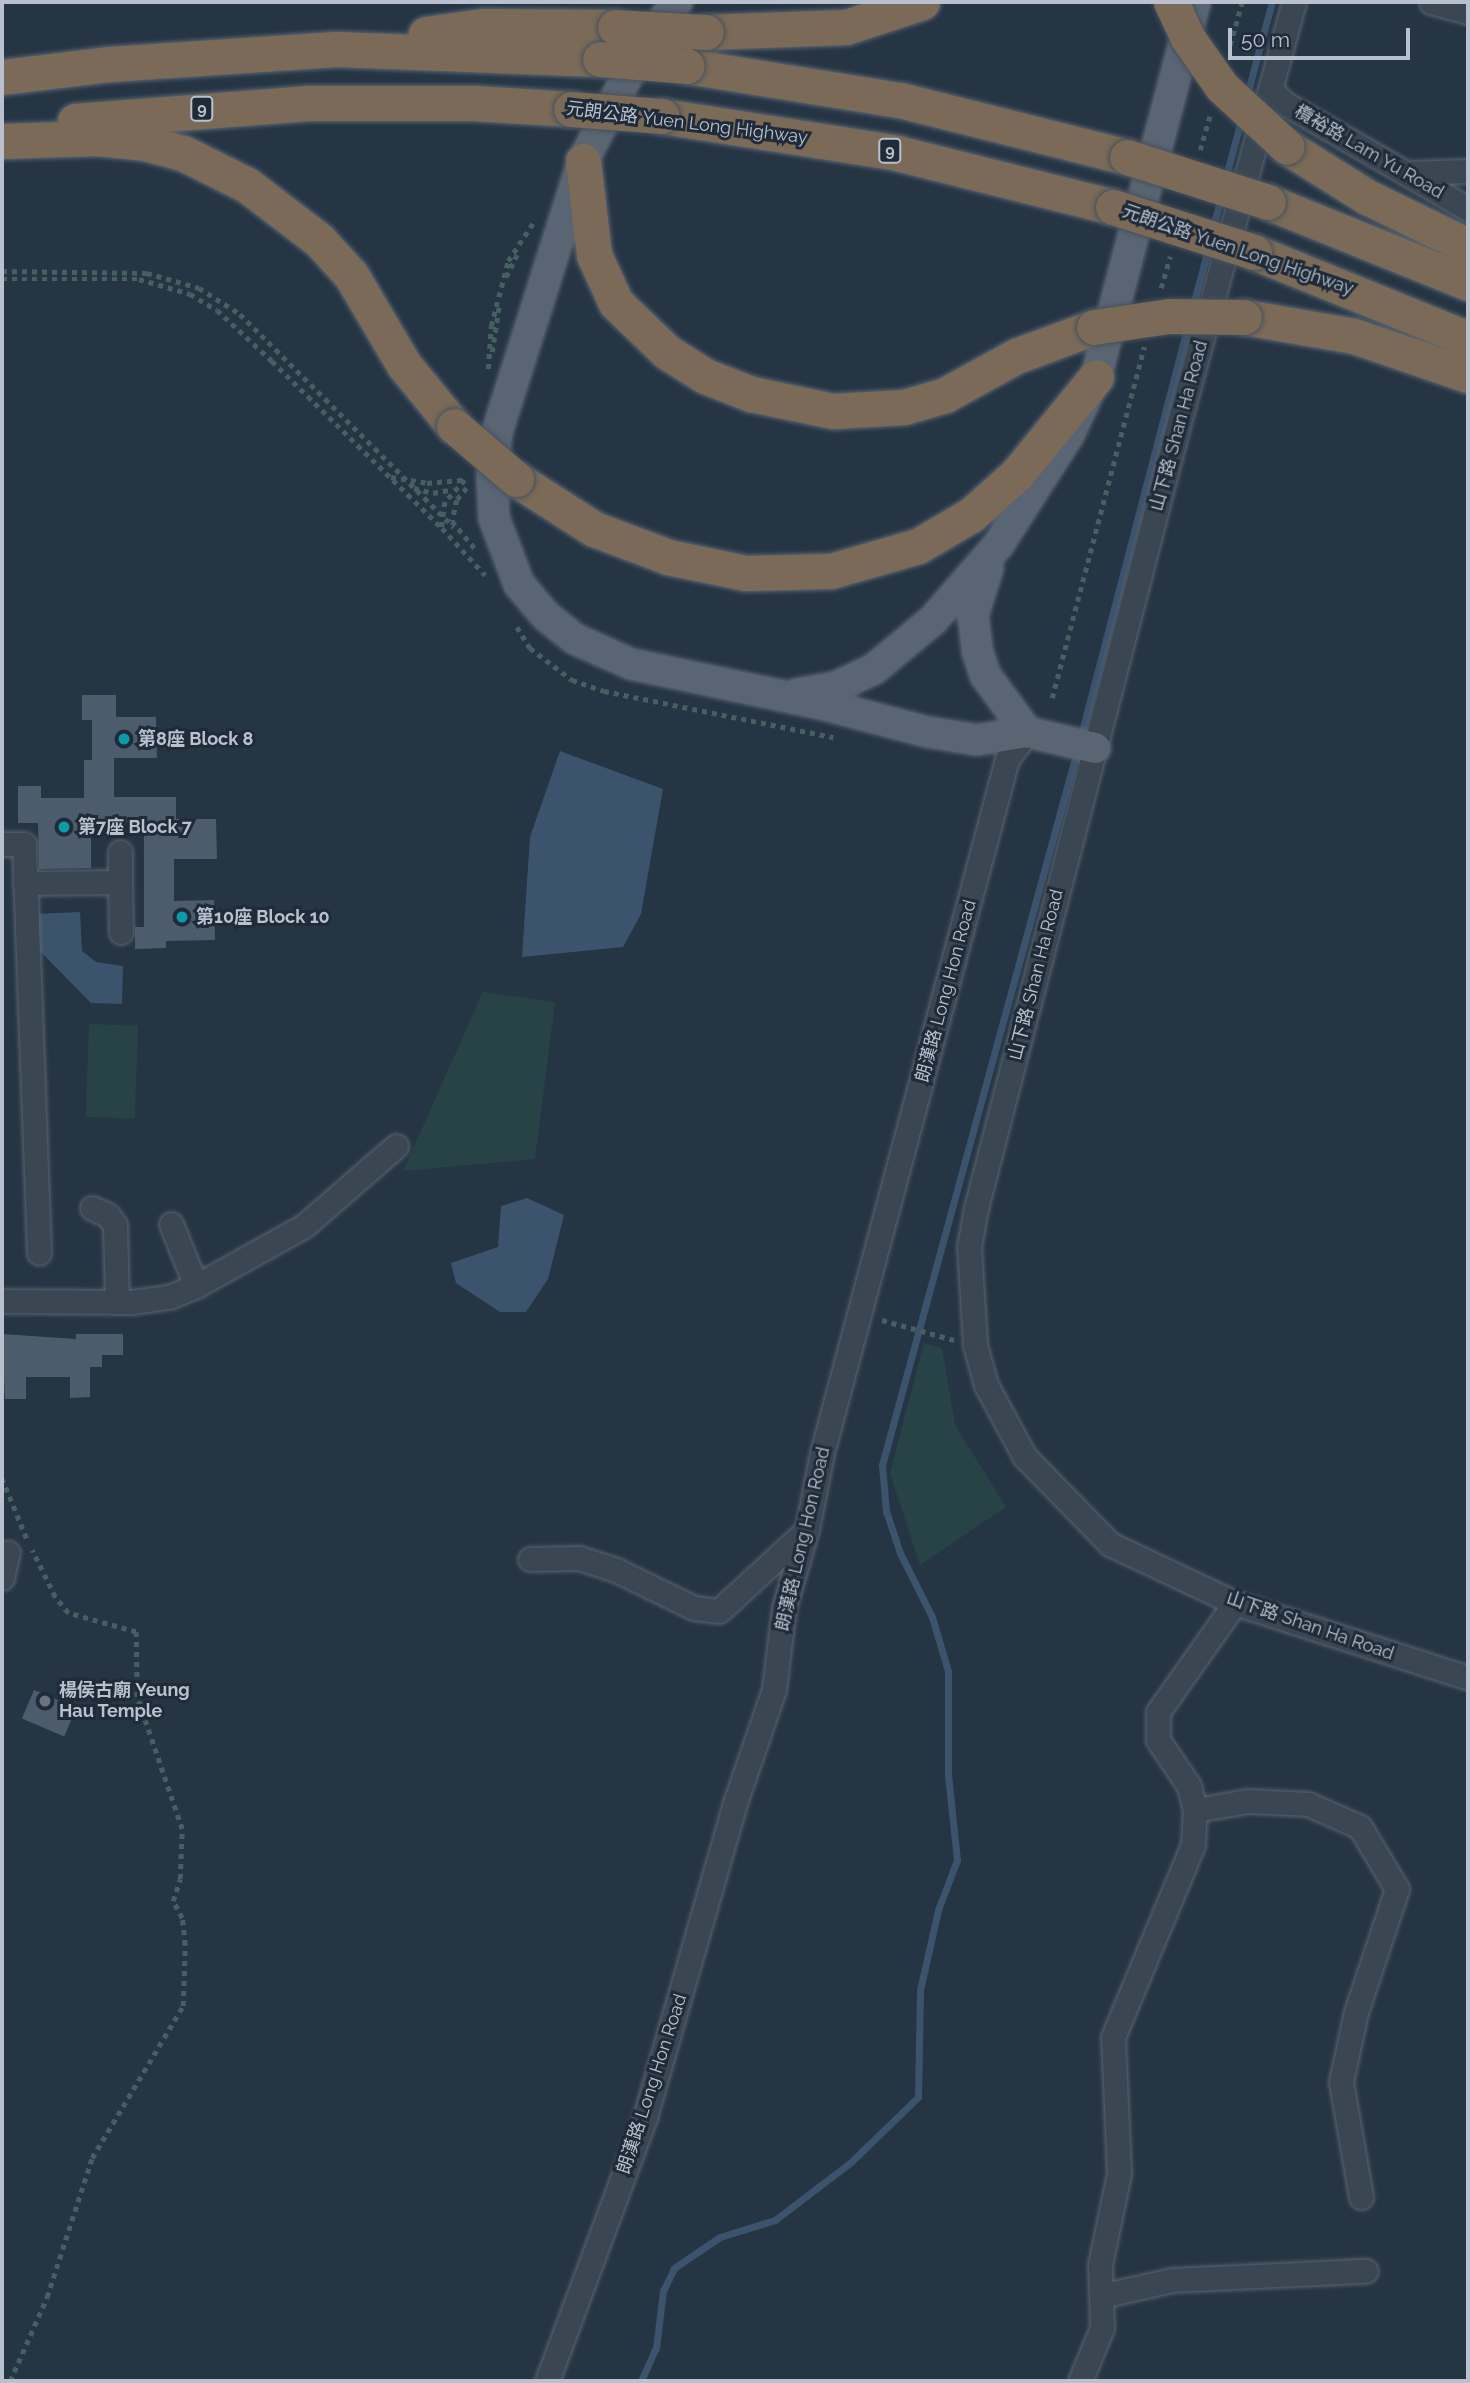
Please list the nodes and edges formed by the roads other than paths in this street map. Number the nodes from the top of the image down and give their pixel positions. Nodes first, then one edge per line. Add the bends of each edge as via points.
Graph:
1 (677, 2) edge
2 (922, 2) edge
3 (1171, 2) edge
4 (1195, 2) edge
5 (1294, 2) edge
6 (1431, 2) edge
7 (1468, 12) edge
8 (336, 49) junction
9 (2, 77) edge
10 (1272, 91) junction
11 (2, 130) edge
12 (2, 141) edge
13 (583, 161) junction
14 (1468, 171) edge
15 (1405, 173) junction
16 (1468, 209) edge
17 (1468, 246) edge
18 (1468, 283) edge
19 (1468, 339) edge
20 (1468, 375) edge
21 (1096, 377) junction
22 (999, 544) junction
23 (772, 694) junction
24 (1036, 734) junction
25 (1089, 747) junction
26 (2, 844) edge
27 (120, 852) dead end
28 (120, 882) junction
29 (25, 883) junction
30 (121, 932) dead end
31 (396, 1146) dead end
32 (93, 1208) dead end
33 (172, 1224) dead end
34 (39, 1253) dead end
35 (196, 1286) junction
36 (2, 1301) edge
37 (124, 1302) junction
38 (807, 1529) junction
39 (8, 1553) dead end
40 (530, 1559) dead end
41 (2, 1578) edge
42 (1235, 1603) junction
43 (1468, 1678) edge
44 (1195, 1810) junction
45 (1361, 2197) dead end
46 (1366, 2271) dead end
47 (1101, 2295) junction
48 (547, 2381) edge
49 (1080, 2381) edge

1 - 13 main road via 642,48
2 - 8 highway, bridge via 846,27 706,32 484,26
3 - 17 highway, bridge via 1187,37 1222,87 1287,147 1367,197
4 - 21 main road
5 - 10 street, 山下路 Shan Ha Road
6 - 7 street
8 - 9 highway via 110,64
8 - 18 highway, bridge via 687,66 914,103 1127,157 1268,202
10 - 15 street, 欖裕路 Lam Yu Road via 1284,103
10 - 25 street, 山下路 Shan Ha Road
11 - 19 highway, 元朗公路 Yuen Long Highway / 9, bridge via 307,103 474,103 662,116 897,153 1113,207 1254,252
12 - 21 highway, bridge via 97,138 145,143 183,153 247,186 319,240 351,275 404,365 454,426 516,479 594,529 678,560 746,573 831,571 918,546 971,514 1017,474
13 - 20 highway, bridge via 594,255 616,303 667,352 705,376 751,394 833,411 904,407 945,395 1016,356 1094,327 1169,316 1244,317 1353,336
13 - 23 main road via 497,432 491,499 504,554 519,584 545,615 593,649 631,664
14 - 15 street
15 - 16 street, 欖裕路 Lam Yu Road
21 - 22 main road via 1069,434
22 - 23 main road via 933,620 874,669 821,691
22 - 24 main road via 981,582 973,615 976,650 985,675
23 - 24 main road via 977,740
24 - 25 main road
24 - 38 street, 朗漢路 Long Hon Road via 1007,759 822,1452
25 - 42 street, 山下路 Shan Ha Road via 976,1208 969,1246 975,1345 986,1385 1025,1457 1110,1544
26 - 29 street via 24,844
27 - 28 street
28 - 29 street
28 - 30 street
29 - 34 street
31 - 35 street via 304,1226
32 - 37 street via 115,1224
33 - 35 street
35 - 37 street via 169,1297
36 - 37 street
38 - 40 street via 719,1611 694,1608 616,1570 579,1559
38 - 48 street, 朗漢路 Long Hon Road via 785,1608 774,1689 734,1806 645,2117
39 - 41 street
42 - 43 street, 山下路 Shan Ha Road
42 - 44 street via 1158,1712 1158,1740 1189,1786
44 - 45 street via 1249,1801 1308,1804 1360,1826 1397,1889 1356,2012 1341,2082
44 - 47 street via 1193,1845 1113,2037 1119,2173 1100,2265
46 - 47 street via 1172,2280
47 - 49 street via 1102,2328

